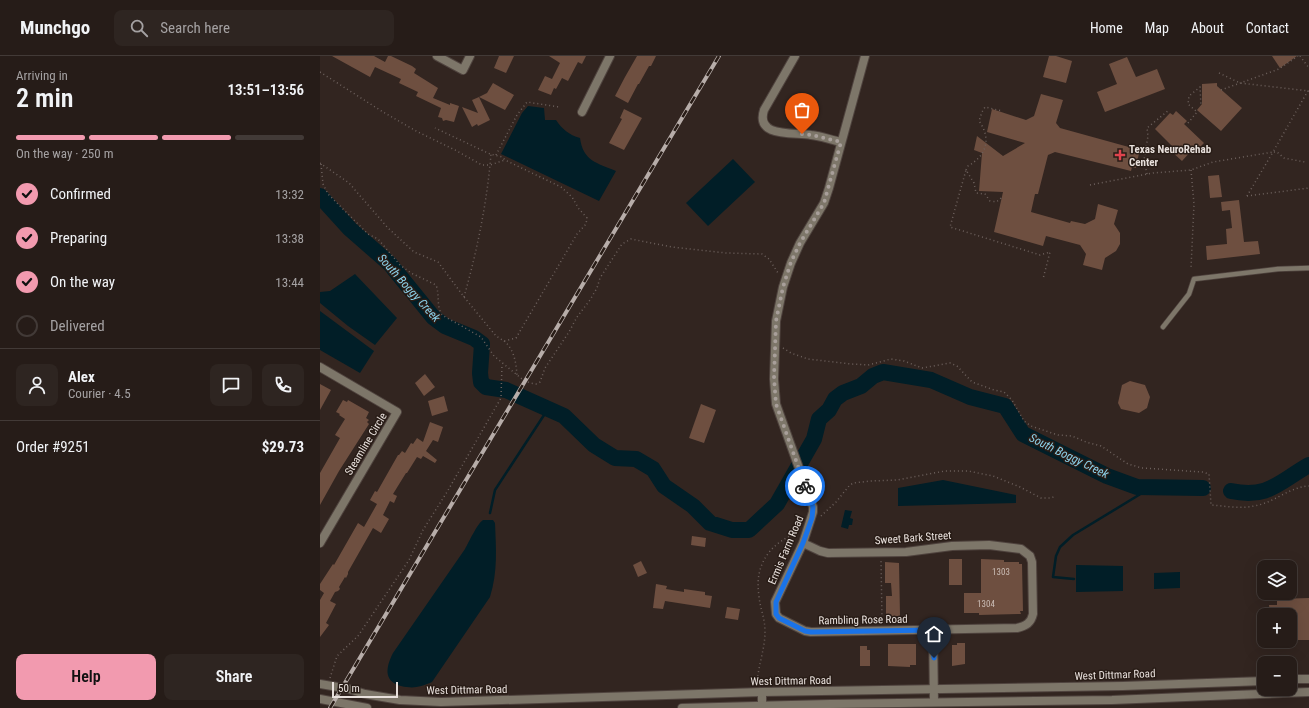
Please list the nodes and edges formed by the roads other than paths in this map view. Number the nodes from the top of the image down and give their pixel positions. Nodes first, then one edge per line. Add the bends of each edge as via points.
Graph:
1 (437, 56) edge
2 (470, 56) edge
3 (610, 56) edge
4 (795, 56) edge
5 (865, 56) edge
6 (582, 112) dead end
7 (841, 142) junction
8 (1309, 268) edge
9 (1163, 327) dead end
10 (320, 367) edge
11 (320, 543) edge
12 (803, 543) junction
13 (779, 618) joint
14 (1023, 626) joint
15 (933, 630) junction
16 (1309, 679) edge
17 (1257, 680) edge
18 (1297, 680) edge
19 (324, 684) edge
20 (934, 689) junction
21 (762, 692) junction
22 (1309, 692) edge
23 (320, 700) edge
24 (934, 702) junction
25 (441, 705) edge
26 (762, 707) edge
27 (367, 708) edge
28 (682, 708) edge

1 - 2 street via 463,70
3 - 6 street
4 - 7 street via 764,110 763,123 775,132 812,135
5 - 7 street, Ermis Farm Road
7 - 12 street, Ermis Farm Road via 824,203 791,262 776,321 776,404 814,512
8 - 9 lane via 1194,279 1189,294
10 - 11 street, Steamline Circle via 397,412
12 - 13 street, Ermis Farm Road via 776,602 776,614
12 - 14 street, Sweet Bark Street via 828,553 906,552 971,545 1021,549 1027,552 1032,562 1033,614 1032,619
13 - 15 street, Rambling Rose Road via 811,632
14 - 15 street, Rambling Rose Road
15 - 20 street
16 - 18 street
17 - 20 street, West Dittmar Road via 1123,686
19 - 25 street, West Dittmar Road via 365,694
20 - 21 street, West Dittmar Road
20 - 24 street
21 - 25 street, West Dittmar Road
21 - 26 street
22 - 24 street via 1112,700
23 - 27 street
24 - 26 street
26 - 28 street

